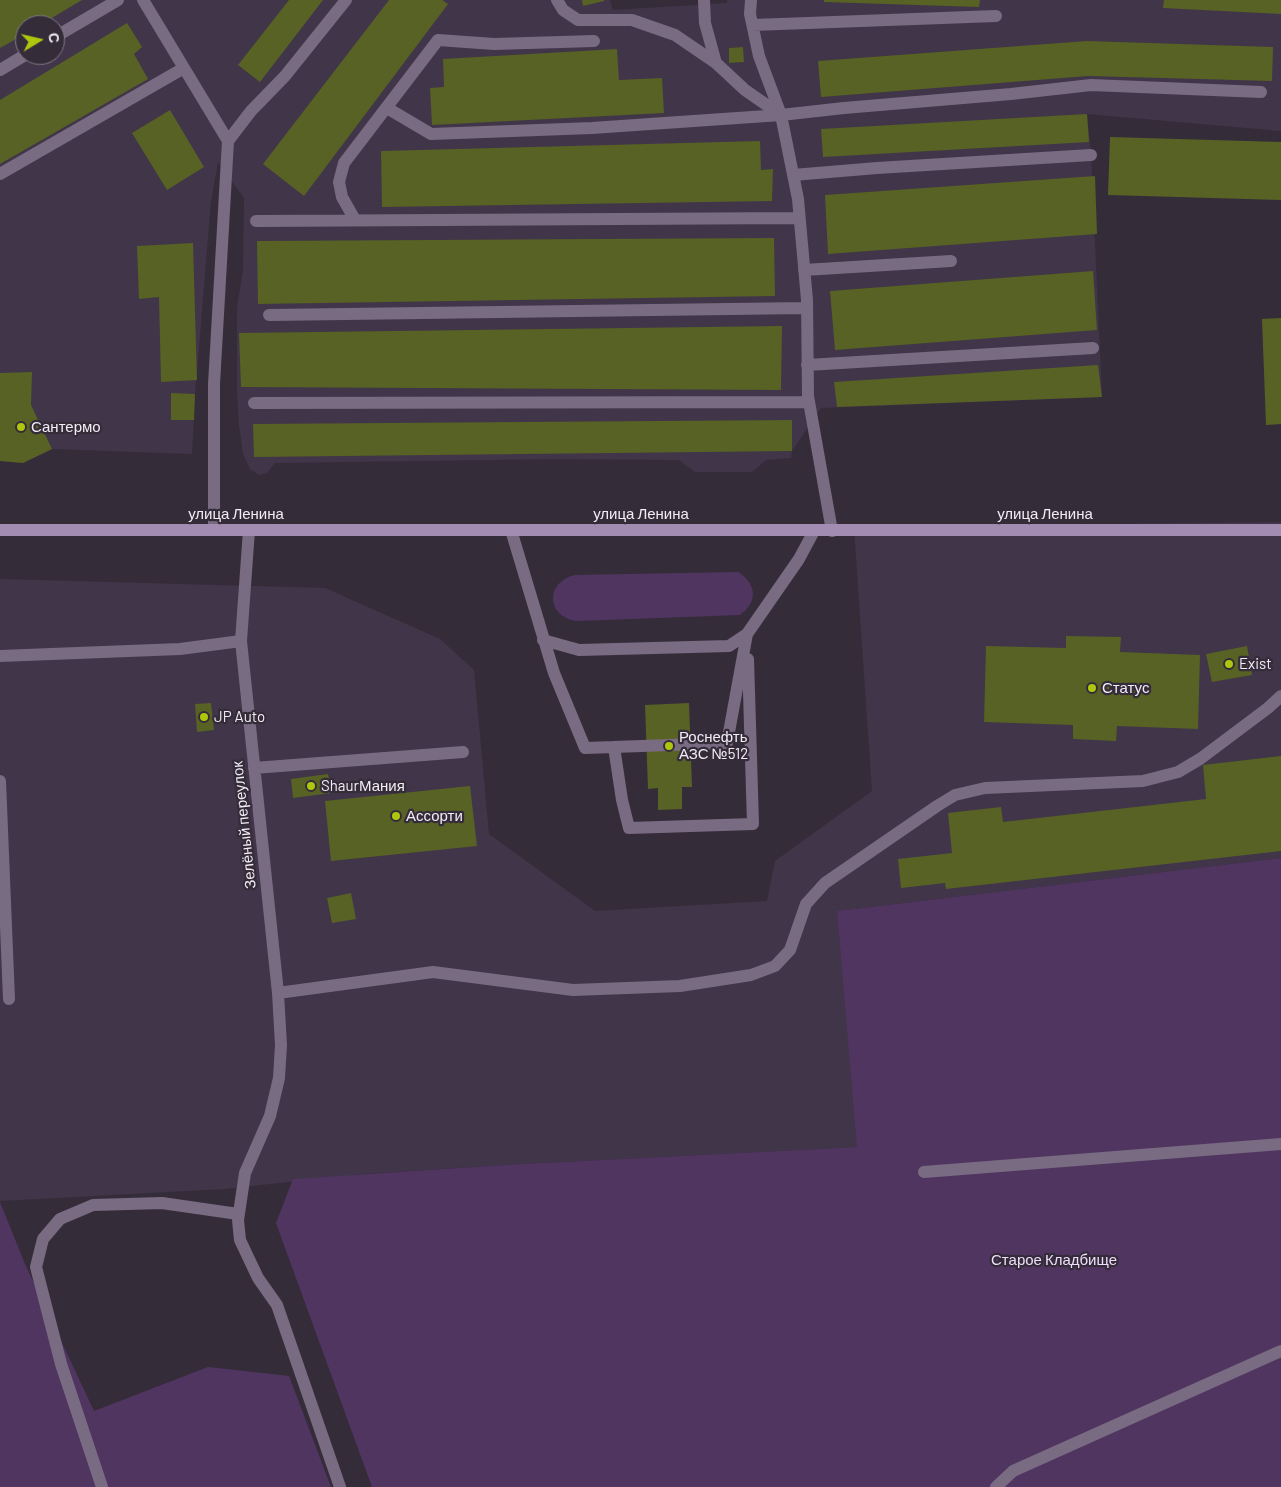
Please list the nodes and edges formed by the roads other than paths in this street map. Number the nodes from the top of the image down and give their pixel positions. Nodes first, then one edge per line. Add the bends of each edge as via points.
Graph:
1 (118, 0) edge
2 (143, 0) edge
3 (346, 0) edge
4 (557, 0) edge
5 (704, 0) edge
6 (751, 0) edge
7 (996, 16) dead end
8 (753, 25) junction
9 (65, 31) edge
10 (594, 41) dead end
11 (15, 61) edge
12 (716, 63) junction
13 (184, 68) junction
14 (0, 70) edge
15 (1261, 92) dead end
16 (387, 108) junction
17 (781, 115) junction
18 (228, 141) junction
19 (1092, 155) dead end
20 (0, 174) edge
21 (793, 175) junction
22 (799, 218) junction
23 (355, 220) junction
24 (256, 221) dead end
25 (952, 261) dead end
26 (804, 270) junction
27 (806, 308) junction
28 (269, 315) dead end
29 (1093, 348) dead end
30 (808, 365) junction
31 (809, 402) junction
32 (254, 403) dead end
33 (0, 530) edge
34 (214, 530) junction
35 (249, 530) junction
36 (511, 530) junction
37 (1281, 530) edge
38 (814, 531) junction
39 (832, 531) junction
40 (747, 634) junction
41 (543, 640) junction
42 (241, 641) junction
43 (0, 656) edge
44 (1281, 696) edge
45 (614, 747) junction
46 (463, 752) dead end
47 (254, 768) junction
48 (0, 781) edge
49 (278, 993) junction
50 (9, 999) dead end
51 (1281, 1144) edge
52 (924, 1172) dead end
53 (238, 1214) junction
54 (1281, 1351) edge
55 (102, 1487) edge
56 (340, 1487) edge
57 (996, 1487) edge

1 - 9 lane
2 - 13 lane
3 - 18 lane
4 - 12 lane via 563,10 578,20 632,20 675,35
5 - 12 lane via 705,23
6 - 8 lane
7 - 8 lane
8 - 17 lane via 759,56
10 - 16 lane via 494,44 438,40
11 - 14 lane
12 - 17 lane via 745,90
13 - 18 lane
13 - 20 lane
15 - 17 lane via 1090,85
16 - 17 lane via 431,134 592,128
16 - 23 lane via 344,164 339,182 342,197
17 - 21 lane
18 - 34 lane via 214,384
19 - 21 lane
21 - 22 lane
22 - 23 lane
22 - 26 lane
23 - 24 lane
25 - 26 lane
26 - 27 lane
27 - 28 lane
27 - 30 lane
29 - 30 lane
30 - 31 lane
31 - 32 lane
31 - 39 lane
33 - 34 main road, улица Ленина
34 - 35 main road, улица Ленина
35 - 36 main road, улица Ленина
35 - 42 lane, Зелёный переулок
36 - 38 main road, улица Ленина
36 - 41 lane
37 - 39 main road, улица Ленина
38 - 39 main road, улица Ленина
38 - 40 lane via 799,559
40 - 41 lane via 729,646 579,650
40 - 45 lane via 727,744
40 - 45 lane via 753,824 629,828
41 - 45 lane via 585,748
42 - 43 lane via 180,650
42 - 47 lane, Зелёный переулок
44 - 49 lane via 1200,759 1178,772 1143,780 985,788 955,795 825,883 806,904 790,950 776,966 751,975 680,986 573,990 433,972
46 - 47 lane
47 - 49 lane, Зелёный переулок
48 - 50 lane
49 - 53 lane, Зелёный переулок via 280,1078 270,1116 245,1173
51 - 52 lane
53 - 55 lane via 162,1203 93,1205 60,1219 43,1239 36,1267 61,1364
53 - 56 lane, Зелёный переулок via 240,1240 258,1278 277,1305
54 - 57 lane via 1013,1471

